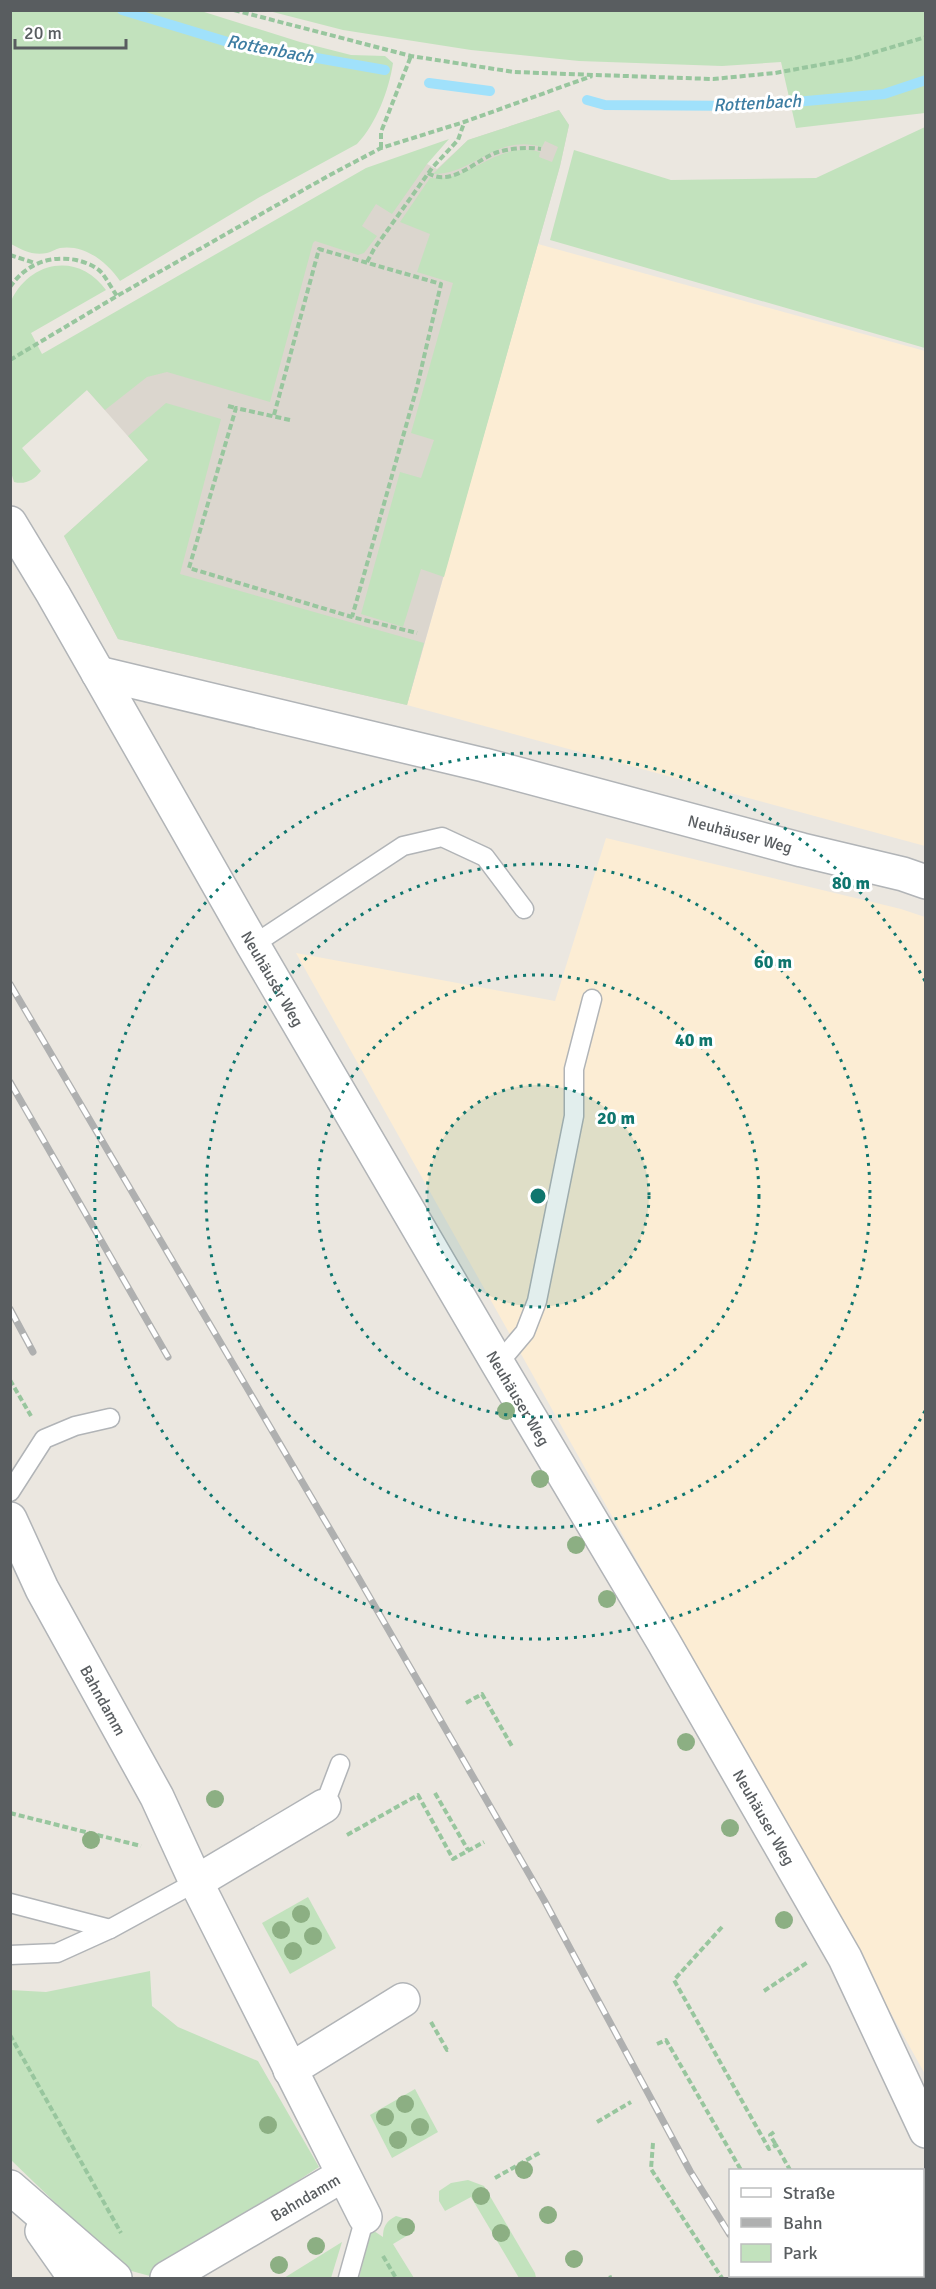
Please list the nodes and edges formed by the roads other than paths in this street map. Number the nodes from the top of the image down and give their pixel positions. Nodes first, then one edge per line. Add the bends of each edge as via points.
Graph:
1 (10, 522) edge
2 (98, 673) junction
3 (926, 882) edge
4 (524, 909) dead end
5 (253, 945) junction
6 (592, 999) dead end
7 (498, 1364) junction
8 (110, 1418) dead end
9 (10, 1492) edge
10 (10, 1520) edge
11 (340, 1764) dead end
12 (324, 1806) joint
13 (190, 1869) junction
14 (10, 1903) edge
15 (110, 1929) junction
16 (10, 1955) edge
17 (415, 2007) road end
18 (290, 2070) junction
19 (926, 2131) edge
20 (343, 2175) junction
21 (12, 2188) edge
22 (364, 2217) joint
23 (75, 2278) edge
24 (115, 2278) edge
25 (167, 2278) edge
26 (348, 2278) edge

1 - 2 street, Neuhäuser Weg
2 - 3 street, Neuhäuser Weg via 484,765
2 - 5 street, Neuhäuser Weg
4 - 5 lane via 485,857 442,837 403,846
5 - 7 street, Neuhäuser Weg
6 - 7 lane via 574,1069 574,1116 537,1301 525,1332
7 - 19 street, Neuhäuser Weg via 836,1943
8 - 9 lane via 44,1439
10 - 13 street, Bahndamm via 42,1589 158,1797
11 - 12 lane
12 - 13 street
13 - 15 lane
13 - 18 street, Bahndamm
14 - 15 lane
15 - 16 lane via 57,1953
17 - 18 street
18 - 20 street, Bahndamm
20 - 22 street
20 - 25 street, Bahndamm
21 - 23 street
21 - 24 street
22 - 26 lane

